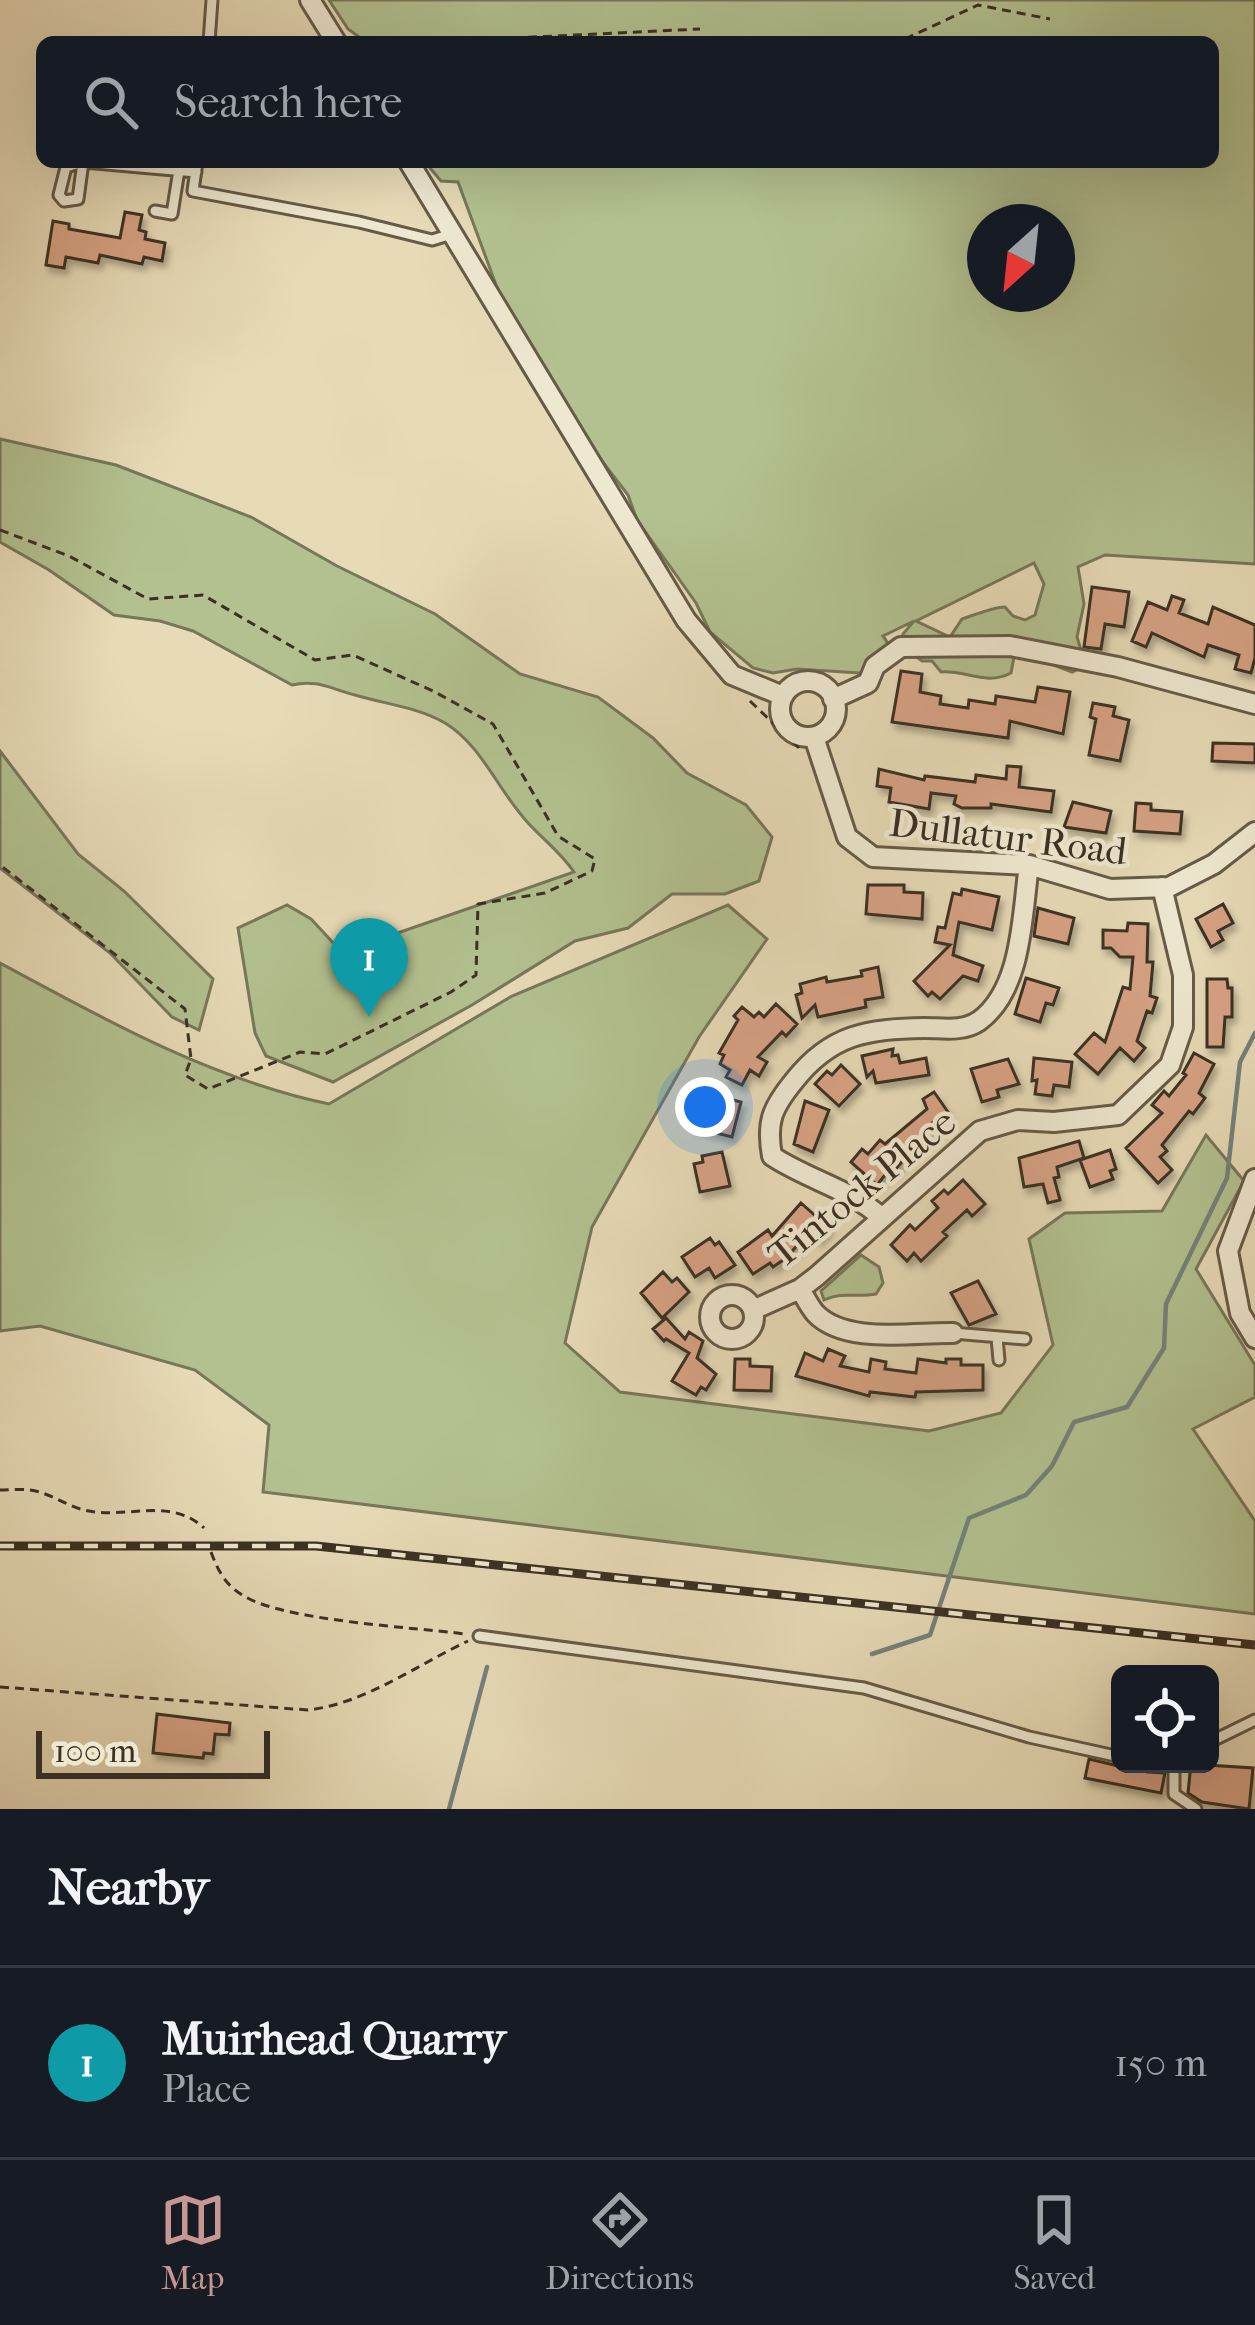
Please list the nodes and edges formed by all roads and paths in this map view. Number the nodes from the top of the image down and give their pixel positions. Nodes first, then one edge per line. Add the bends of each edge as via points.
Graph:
1 (212, 0) edge
2 (310, 0) edge
3 (1049, 19) dead end
4 (700, 29) dead end
5 (209, 36) edge
6 (332, 36) edge
7 (555, 36) edge
8 (911, 36) edge
9 (154, 168) edge
10 (190, 168) edge
11 (196, 168) edge
12 (413, 168) edge
13 (178, 170) junction
14 (155, 211) dead end
15 (452, 234) junction
16 (0, 530) edge
17 (783, 696) junction
18 (833, 699) junction
19 (1255, 704) edge
20 (814, 736) junction
21 (1255, 832) edge
22 (0, 865) edge
23 (1029, 865) junction
24 (1162, 887) junction
25 (1255, 1179) edge
26 (883, 1218) junction
27 (800, 1289) junction
28 (753, 1310) dead end
29 (922, 1311) dead end
30 (922, 1333) junction
31 (953, 1334) joint
32 (997, 1338) junction
33 (1255, 1338) edge
34 (1025, 1339) dead end
35 (999, 1360) dead end
36 (0, 1490) edge
37 (204, 1528) dead end
38 (211, 1552) dead end
39 (479, 1636) junction
40 (0, 1688) edge
41 (1255, 1720) edge
42 (1219, 1738) edge
43 (1111, 1755) edge
44 (1171, 1773) edge
45 (1196, 1809) edge

1 - 5 lane
2 - 6 street
3 - 8 path via 978,5
4 - 7 path
9 - 13 lane
10 - 13 lane
11 - 15 lane via 193,191 432,240
12 - 15 street
13 - 14 lane via 172,214
15 - 17 street via 686,620 732,676
16 - 22 path via 148,598 203,595 316,660 353,655 493,724 558,836 595,859 592,871 545,893 478,904 476,975 451,992 326,1054 300,1052 208,1089 185,1075 185,1009
17 - 18 street via 807,681
17 - 20 street via 789,730
18 - 19 street via 868,683 875,666 901,647 1010,646
18 - 20 street via 832,724
20 - 23 street, Dullatur Road via 847,837 873,857
21 - 24 street, Dullatur Road via 1214,864
23 - 24 street, Dullatur Road via 1110,889
23 - 26 street via 1015,956 1003,993 979,1021 837,1040 806,1065 767,1126 772,1156
24 - 26 street, Tintock Place via 1183,975 1184,1028 1170,1065 1118,1115 1018,1120 980,1131
25 - 33 street via 1228,1251 1240,1313
26 - 27 street, Tintock Place
27 - 28 street, Tintock Place
27 - 30 street via 818,1316 838,1327
29 - 30 street
30 - 31 street
31 - 32 lane
32 - 34 lane
32 - 35 lane
36 - 37 path via 37,1491 81,1510 151,1509 192,1517
38 - 39 path via 245,1598 285,1611
39 - 40 path via 330,1708
39 - 43 lane via 864,1688
41 - 42 lane
44 - 45 lane via 1174,1794

